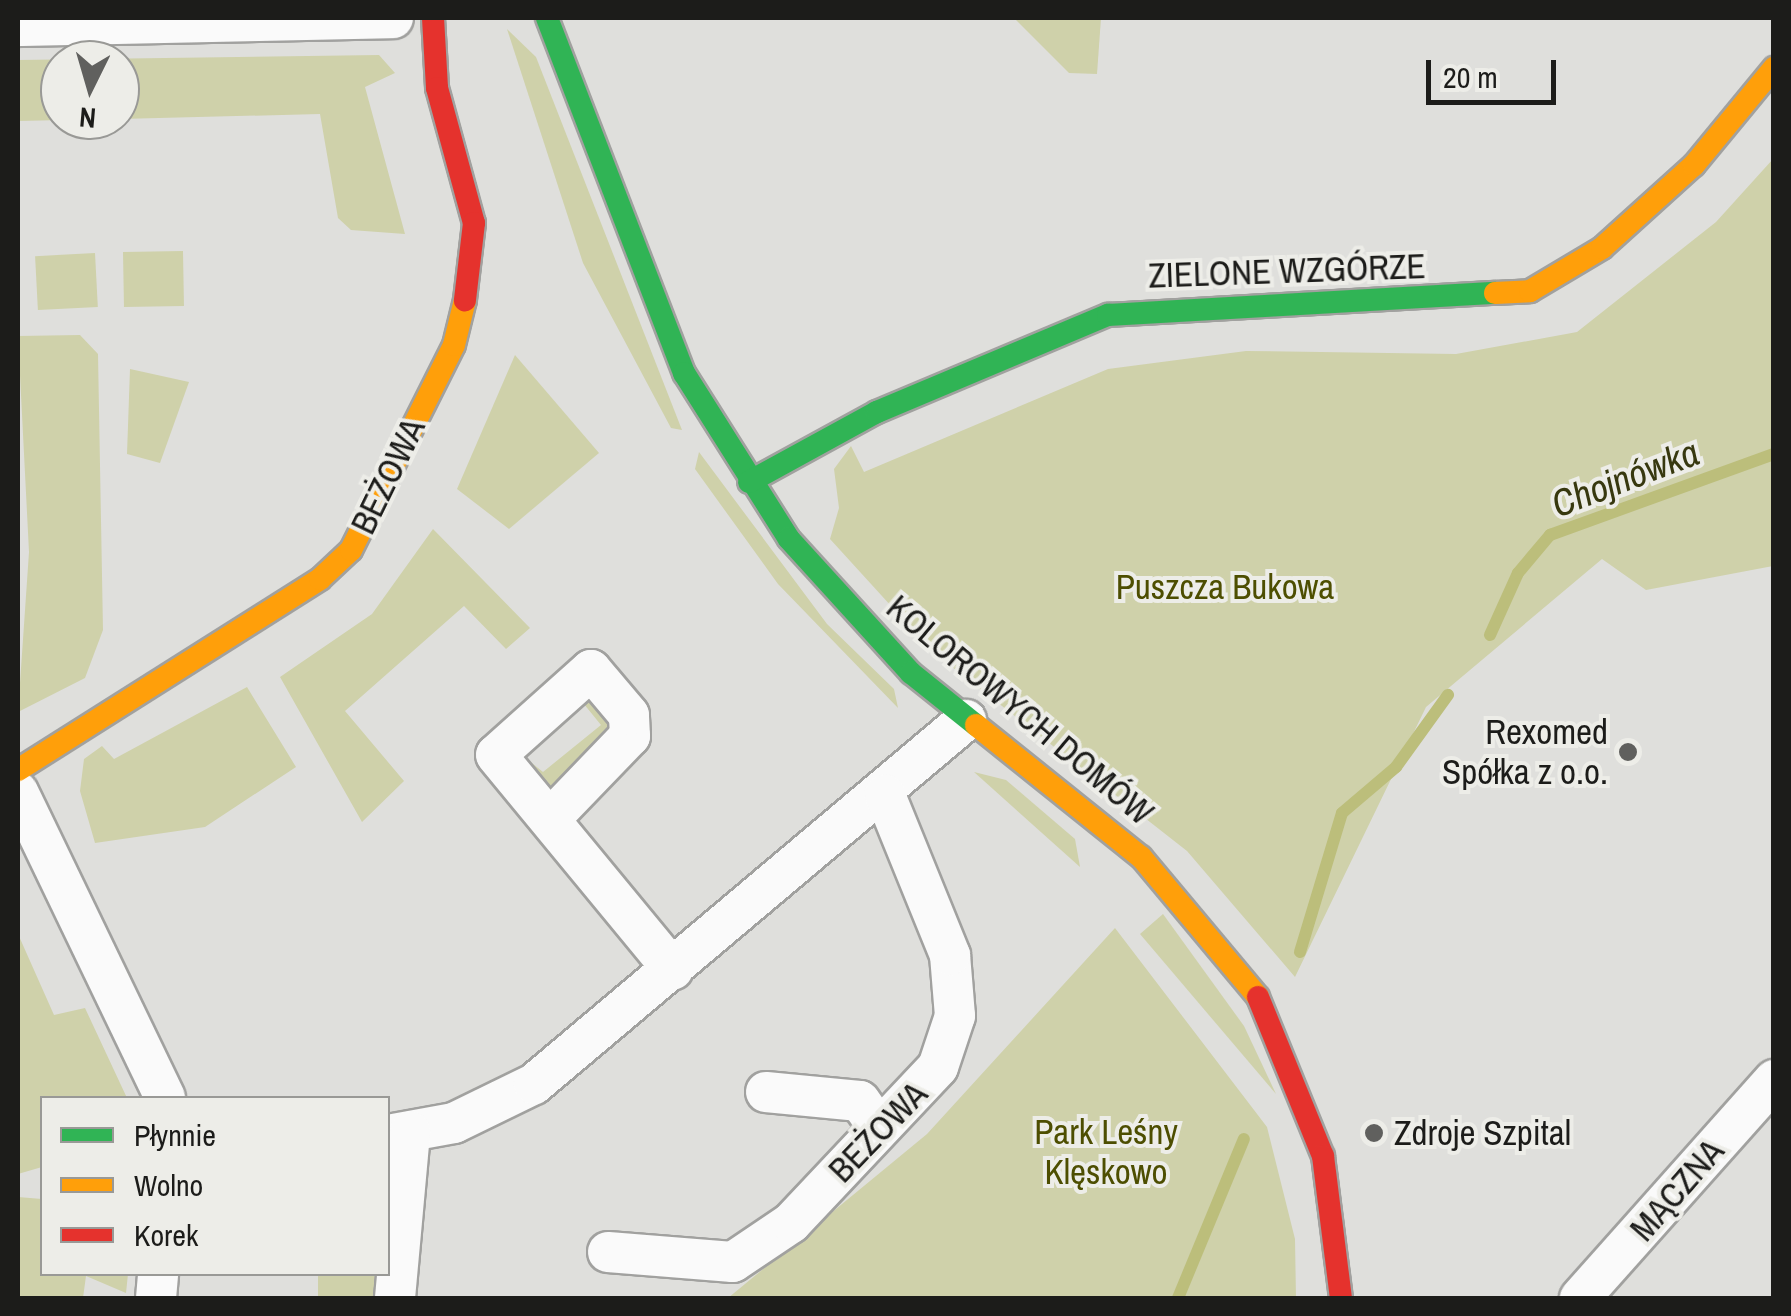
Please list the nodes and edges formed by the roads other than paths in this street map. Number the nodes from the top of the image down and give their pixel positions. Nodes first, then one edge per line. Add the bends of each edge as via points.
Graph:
1 (393, 18) edge
2 (433, 18) edge
3 (547, 18) edge
4 (132, 21) edge
5 (18, 26) edge
6 (1774, 68) edge
7 (749, 482) junction
8 (966, 720) junction
9 (18, 770) edge
10 (18, 792) edge
11 (885, 795) junction
12 (551, 818) dead end
13 (673, 970) junction
14 (1774, 1080) edge
15 (766, 1092) dead end
16 (165, 1096) edge
17 (880, 1128) junction
18 (399, 1134) edge
19 (608, 1252) dead end
20 (395, 1298) edge
21 (1341, 1298) edge
22 (1580, 1298) edge

1 - 4 street
2 - 9 street, BEŻOWA via 438,88 474,223 473,262 454,345 392,480 351,550 320,579
3 - 7 street, KOLOROWYCH DOMÓW via 660,322
4 - 5 street
6 - 7 street, ZIELONE WZGÓRZE via 1694,165 1602,248 1530,291 1108,315 877,412
7 - 8 street, KOLOROWYCH DOMÓW via 829,588
8 - 11 street
8 - 21 street, KOLOROWYCH DOMÓW via 1141,858 1261,1001 1323,1156
10 - 16 street
11 - 13 street
11 - 17 street, BEŻOWA via 950,955 956,1016 938,1067
12 - 13 street
13 - 18 street via 534,1084 486,1112
14 - 22 street, MĄCZNA
15 - 17 street via 860,1101
17 - 19 street, BEŻOWA via 791,1224 734,1262
18 - 20 street

